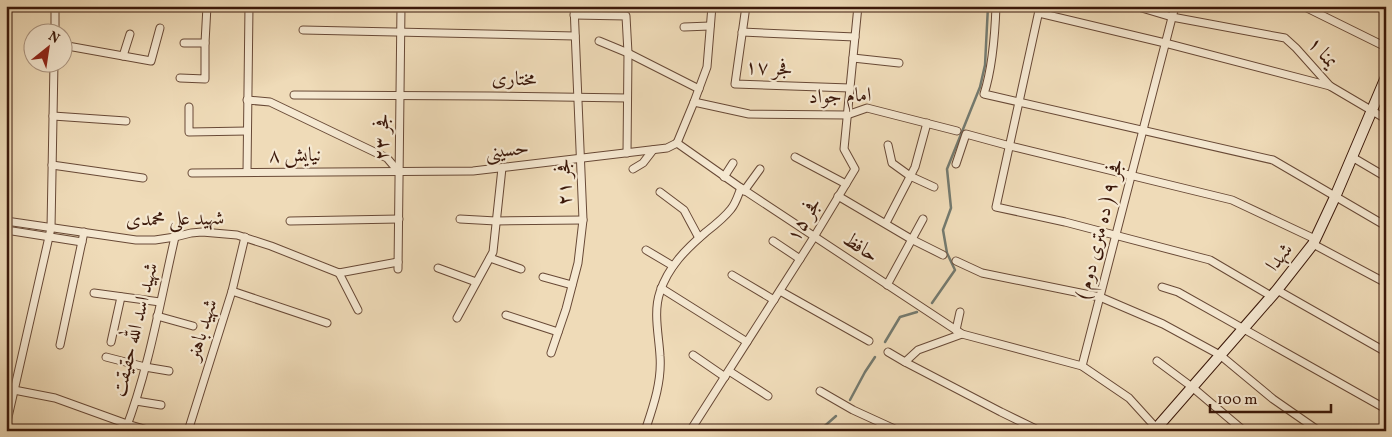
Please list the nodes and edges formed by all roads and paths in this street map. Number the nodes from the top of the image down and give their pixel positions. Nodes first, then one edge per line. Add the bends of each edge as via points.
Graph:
1 (55, 6) edge
2 (207, 6) edge
3 (249, 6) edge
4 (401, 6) edge
5 (574, 6) edge
6 (712, 6) edge
7 (746, 6) edge
8 (858, 6) edge
9 (996, 6) edge
10 (1135, 6) edge
11 (1175, 6) edge
12 (1303, 6) edge
13 (1040, 9) edge
14 (574, 15) junction
15 (1172, 17) junction
16 (55, 22) edge
17 (710, 26) junction
18 (684, 27) dead end
19 (160, 28) dead end
20 (303, 30) dead end
21 (401, 32) junction
22 (742, 32) junction
23 (130, 34) dead end
24 (575, 36) junction
25 (855, 37) junction
26 (599, 41) dead end
27 (184, 43) dead end
28 (205, 43) junction
29 (1165, 43) junction
30 (72, 47) edge
31 (1386, 47) edge
32 (628, 53) junction
33 (123, 56) junction
34 (853, 58) junction
35 (899, 63) dead end
36 (54, 72) edge
37 (1386, 77) edge
38 (180, 78) dead end
39 (1330, 86) junction
40 (699, 88) junction
41 (850, 88) junction
42 (294, 95) dead end
43 (400, 95) junction
44 (578, 97) junction
45 (627, 98) junction
46 (247, 100) junction
47 (694, 102) junction
48 (1020, 102) junction
49 (189, 107) dead end
50 (1372, 110) junction
51 (53, 116) junction
52 (847, 116) junction
53 (1386, 119) edge
54 (126, 121) dead end
55 (927, 123) junction
56 (1143, 130) junction
57 (247, 131) junction
58 (956, 131) dead end
59 (677, 143) junction
60 (888, 145) dead end
61 (1010, 146) junction
62 (653, 150) junction
63 (627, 153) junction
64 (795, 157) dead end
65 (1352, 157) junction
66 (580, 159) junction
67 (733, 163) dead end
68 (956, 164) dead end
69 (52, 165) junction
70 (502, 168) junction
71 (760, 169) dead end
72 (633, 170) dead end
73 (247, 172) junction
74 (399, 172) junction
75 (192, 173) dead end
76 (1131, 175) junction
77 (910, 176) junction
78 (724, 177) junction
79 (1386, 177) edge
80 (143, 178) dead end
81 (846, 184) junction
82 (934, 186) dead end
83 (743, 189) junction
84 (660, 192) dead end
85 (838, 196) junction
86 (1335, 197) junction
87 (460, 219) dead end
88 (922, 219) dead end
89 (398, 220) junction
90 (583, 220) junction
91 (9, 221) edge
92 (290, 221) dead end
93 (496, 221) junction
94 (886, 223) junction
95 (1386, 226) edge
96 (50, 228) junction
97 (7, 230) edge
98 (84, 232) junction
99 (1116, 236) junction
100 (48, 237) junction
101 (175, 237) junction
102 (245, 237) junction
103 (814, 237) junction
104 (699, 238) junction
105 (6, 239) edge
106 (911, 239) junction
107 (773, 241) dead end
108 (82, 242) junction
109 (1314, 242) junction
110 (646, 250) dead end
111 (943, 255) dead end
112 (490, 258) junction
113 (800, 259) junction
114 (956, 261) dead end
115 (673, 266) junction
116 (438, 268) dead end
117 (521, 269) dead end
118 (339, 273) junction
119 (732, 275) dead end
120 (543, 277) dead end
121 (476, 282) junction
122 (1386, 283) edge
123 (572, 285) junction
124 (887, 285) junction
125 (1162, 287) dead end
126 (661, 288) junction
127 (232, 291) junction
128 (780, 291) junction
129 (1274, 293) junction
130 (94, 294) dead end
131 (121, 297) junction
132 (1100, 297) junction
133 (774, 300) junction
134 (160, 302) junction
135 (358, 310) dead end
136 (960, 312) dead end
137 (506, 315) dead end
138 (157, 316) junction
139 (457, 318) dead end
140 (327, 323) dead end
141 (193, 326) dead end
142 (1244, 328) junction
143 (558, 332) junction
144 (959, 332) junction
145 (869, 341) dead end
146 (111, 342) dead end
147 (747, 342) junction
148 (60, 345) dead end
149 (888, 352) dead end
150 (1386, 352) edge
151 (551, 353) dead end
152 (693, 355) dead end
153 (1220, 355) junction
154 (106, 357) dead end
155 (1157, 361) dead end
156 (905, 362) junction
157 (1082, 366) junction
158 (146, 367) junction
159 (169, 371) dead end
160 (727, 374) junction
161 (1192, 387) junction
162 (14, 390) junction
163 (820, 391) dead end
164 (768, 396) dead end
165 (136, 401) junction
166 (160, 405) dead end
167 (1386, 409) edge
168 (6, 426) edge
169 (126, 427) edge
170 (695, 429) edge
171 (1157, 430) edge
172 (1315, 430) edge
173 (151, 431) edge
174 (188, 431) edge
175 (645, 431) edge
176 (899, 431) edge
177 (1040, 431) edge
178 (1244, 431) edge

1 - 16 street
2 - 28 street
3 - 46 street
4 - 21 street, فجر ۲۳
5 - 14 street, فجر ۲۱
6 - 17 street
7 - 22 street, فجر ۱۷
8 - 25 street, فجر ۱۵
9 - 48 street via 990,76 984,94
10 - 15 street, یمنا ۱
11 - 15 street, فجر ۹ ( ده متری دوم )
12 - 31 street
13 - 29 street
13 - 48 street
14 - 24 street, فجر ۲۱
14 - 32 street via 626,16
15 - 29 street, فجر ۹ ( ده متری دوم )
15 - 39 street, یمنا ۱ via 1285,38
17 - 18 street
17 - 40 street via 706,67
19 - 33 street via 151,61
20 - 21 street
21 - 24 street
21 - 43 street, فجر ۲۳
22 - 25 street
22 - 41 street, فجر ۱۷ via 735,84
23 - 33 street
24 - 44 street, فجر ۲۱
25 - 34 street, فجر ۱۵
26 - 32 street
27 - 28 street
28 - 38 street via 205,79
29 - 39 street
29 - 56 street, فجر ۹ ( ده متری دوم )
30 - 33 street
32 - 40 street
32 - 45 street
34 - 35 street
34 - 41 street, فجر ۱۵
36 - 51 street
37 - 50 main road, شهدا
39 - 50 street
40 - 47 street
41 - 52 street, فجر ۱۵
42 - 43 street, مختاری
43 - 44 street, مختاری
43 - 74 street, فجر ۲۳
44 - 45 street, مختاری
44 - 66 street, فجر ۲۱
45 - 63 street
46 - 57 street
46 - 74 street via 270,102 387,158
47 - 52 street, امام جواد via 749,114
47 - 59 street
48 - 56 street
48 - 61 street
49 - 57 street via 189,132
50 - 53 street
50 - 65 main road, شهدا
51 - 54 street
51 - 69 street
52 - 55 street, امام جواد via 867,108
52 - 81 street, فجر ۱۵ via 844,149 855,169
55 - 58 street, امام جواد
55 - 77 street
56 - 76 street, فجر ۹ ( ده متری دوم )
56 - 86 street via 1273,160
57 - 73 street
59 - 62 street, حسینی
59 - 78 street, حافظ
60 - 77 street via 892,163
61 - 68 street via 966,134
61 - 76 street
61 - 99 street via 996,207
62 - 63 street, حسینی
62 - 72 street
63 - 66 street, حسینی
64 - 81 street
65 - 79 street
65 - 86 main road, شهدا
66 - 70 street, حسینی
66 - 90 street, فجر ۲۱
67 - 78 street
69 - 80 street
69 - 96 street
70 - 74 street, حسینی
70 - 93 street
71 - 83 street
73 - 74 street, نیایش ۸
73 - 75 street, نیایش ۸
74 - 89 street, فجر ۲۳
76 - 99 street, فجر ۹ ( ده متری دوم )
76 - 109 street via 1232,200
77 - 82 street
77 - 94 street
78 - 83 street, حافظ
81 - 85 street, فجر ۱۵
83 - 103 street, حافظ
83 - 104 street via 733,207
84 - 104 street via 684,210
85 - 94 street
85 - 103 street, فجر ۱۵
86 - 95 street
86 - 109 main road, شهدا
87 - 93 street
88 - 106 street
89 - 92 street
89 - 118 street, فجر ۲۳ via 398,266
90 - 93 street
90 - 123 street, فجر ۲۱
91 - 96 street, شهید علی محمدی
91 - 97 street
93 - 112 street
94 - 106 street
96 - 98 street, شهید علی محمدی
96 - 100 street
97 - 100 street
97 - 105 street
98 - 101 street, شهید علی محمدی via 136,240
98 - 108 street
99 - 129 street via 1210,260
99 - 132 street, فجر ۹ ( ده متری دوم )
100 - 108 street
100 - 162 street
101 - 102 street, شهید علی محمدی via 202,232
101 - 134 street, شهید اسد الله حقیقت
102 - 118 street, شهید علی محمدی
102 - 127 street, شهید باهنر
103 - 113 street, فجر ۱۵
103 - 124 street, حافظ
104 - 115 street
106 - 111 street
106 - 124 street
107 - 113 street
108 - 148 street
109 - 122 street
109 - 129 main road, شهدا
110 - 115 street
112 - 117 street
112 - 121 street
113 - 128 street, فجر ۱۵
114 - 132 street via 982,273
115 - 126 street
116 - 121 street
118 - 135 street
119 - 133 street
120 - 123 street
121 - 139 street
123 - 143 street, فجر ۲۱
124 - 144 street, حافظ
125 - 142 street via 1178,292
126 - 147 street
126 - 175 street via 657,312 659,379
127 - 140 street
127 - 174 street, شهید باهنر
128 - 133 street, فجر ۱۵
128 - 145 street
129 - 142 main road, شهدا
129 - 150 street
130 - 131 street
131 - 134 street
131 - 146 street
132 - 153 street via 1163,324
132 - 157 street, فجر ۹ ( ده متری دوم )
133 - 147 street, فجر ۱۵
134 - 138 street, شهید اسد الله حقیقت
136 - 144 street
137 - 143 street
138 - 141 street
138 - 158 street, شهید اسد الله حقیقت
142 - 153 main road, شهدا
142 - 167 street
143 - 151 street, فجر ۲۱
144 - 156 street via 918,350
144 - 157 street, حافظ
147 - 160 street, فجر ۱۵
149 - 156 street
152 - 160 street
153 - 161 main road, شهدا
153 - 172 street
154 - 158 street
155 - 161 street
156 - 177 street
157 - 171 street via 1129,398
158 - 159 street
158 - 165 street, شهید اسد الله حقیقت
160 - 164 street
160 - 170 street, فجر ۱۵
161 - 171 main road, شهدا
161 - 178 street
162 - 168 street
162 - 169 street via 55,398
163 - 176 street
165 - 166 street
165 - 169 street, شهید اسد الله حقیقت
169 - 173 street

